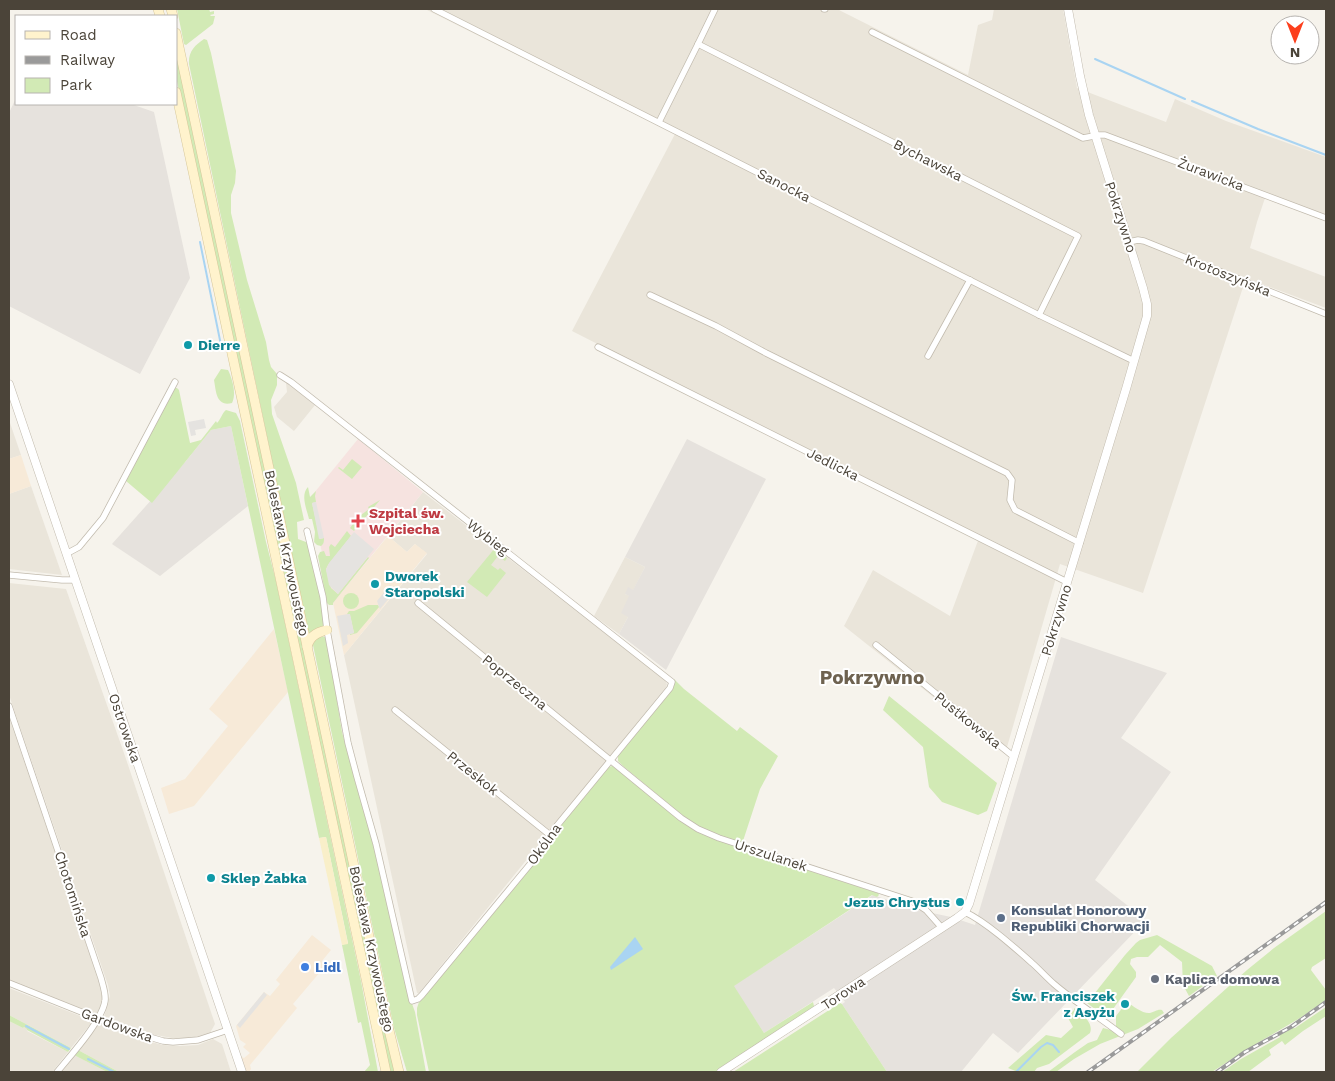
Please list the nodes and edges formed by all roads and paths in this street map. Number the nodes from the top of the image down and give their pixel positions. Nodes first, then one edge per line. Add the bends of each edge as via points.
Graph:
1 (435, 9) edge
2 (715, 9) edge
3 (1068, 9) edge
4 (872, 32) dead end
5 (178, 42) edge
6 (698, 44) junction
7 (178, 101) edge
8 (659, 122) junction
9 (1095, 136) junction
10 (1326, 218) edge
11 (1129, 242) junction
12 (970, 280) junction
13 (650, 295) dead end
14 (1326, 314) edge
15 (1039, 315) junction
16 (598, 347) dead end
17 (928, 356) dead end
18 (1134, 361) junction
19 (280, 375) dead end
20 (175, 382) dead end
21 (9, 384) edge
22 (308, 531) dead end
23 (1080, 543) junction
24 (66, 554) junction
25 (9, 575) edge
26 (75, 580) junction
27 (1067, 582) junction
28 (418, 603) dead end
29 (327, 630) junction
30 (876, 645) dead end
31 (308, 647) junction
32 (672, 682) joint
33 (9, 706) edge
34 (395, 710) dead end
35 (1014, 757) junction
36 (611, 760) junction
37 (550, 835) junction
38 (964, 912) junction
39 (942, 928) junction
40 (9, 983) edge
41 (412, 1002) joint
42 (99, 1019) junction
43 (228, 1030) junction
44 (1121, 1034) dead end
45 (57, 1072) edge
46 (242, 1072) edge
47 (386, 1072) edge
48 (399, 1072) edge
49 (721, 1072) edge

1 - 8 street, Sanocka
2 - 6 street
3 - 9 street, Pokrzywno
4 - 9 street via 1083,138
5 - 31 main road, Bolesława Krzywoustego
6 - 8 street
6 - 15 street, Bychawska via 1078,236
7 - 47 main road, Bolesława Krzywoustego
8 - 12 street, Sanocka
9 - 10 street, Żurawicka via 1106,134
9 - 11 street, Pokrzywno
11 - 14 street, Krotoszyńska via 1144,241
11 - 18 street, Pokrzywno via 1144,288 1147,309
12 - 15 street, Sanocka
12 - 17 street
13 - 23 street via 1007,473 1012,480 1010,500 1015,510
15 - 18 street, Sanocka
16 - 27 street, Jedlicka
18 - 23 street, Pokrzywno
19 - 32 street, Wybieg
20 - 24 street via 103,518 79,547
21 - 24 street, Ostrowska
22 - 29 street, Bolesława Krzywoustego
23 - 27 street, Pokrzywno
24 - 26 street, Ostrowska
25 - 26 street
26 - 43 street, Ostrowska
27 - 35 street, Pokrzywno
28 - 36 street, Poprzeczna
29 - 31 main road via 317,633
29 - 41 street, Bolesława Krzywoustego via 348,742 376,844
30 - 35 street, Pustkowska
31 - 48 main road, Bolesława Krzywoustego
32 - 36 street, Okólna
33 - 42 street, Chotomińska via 103,983 105,998
34 - 37 street, Przeskok
35 - 38 street, Pokrzywno
36 - 37 street, Okólna
36 - 39 street, Urszulanek via 681,818 702,831 914,902
37 - 41 street, Okólna via 541,851 460,950 418,1000
38 - 39 street, Torowa
38 - 44 street via 1003,939 1072,999
39 - 49 street, Torowa
40 - 42 street, Gardowska
42 - 43 street, Gardowska via 136,1034 174,1042 198,1040
42 - 45 street, Chotomińska
43 - 46 street, Ostrowska

